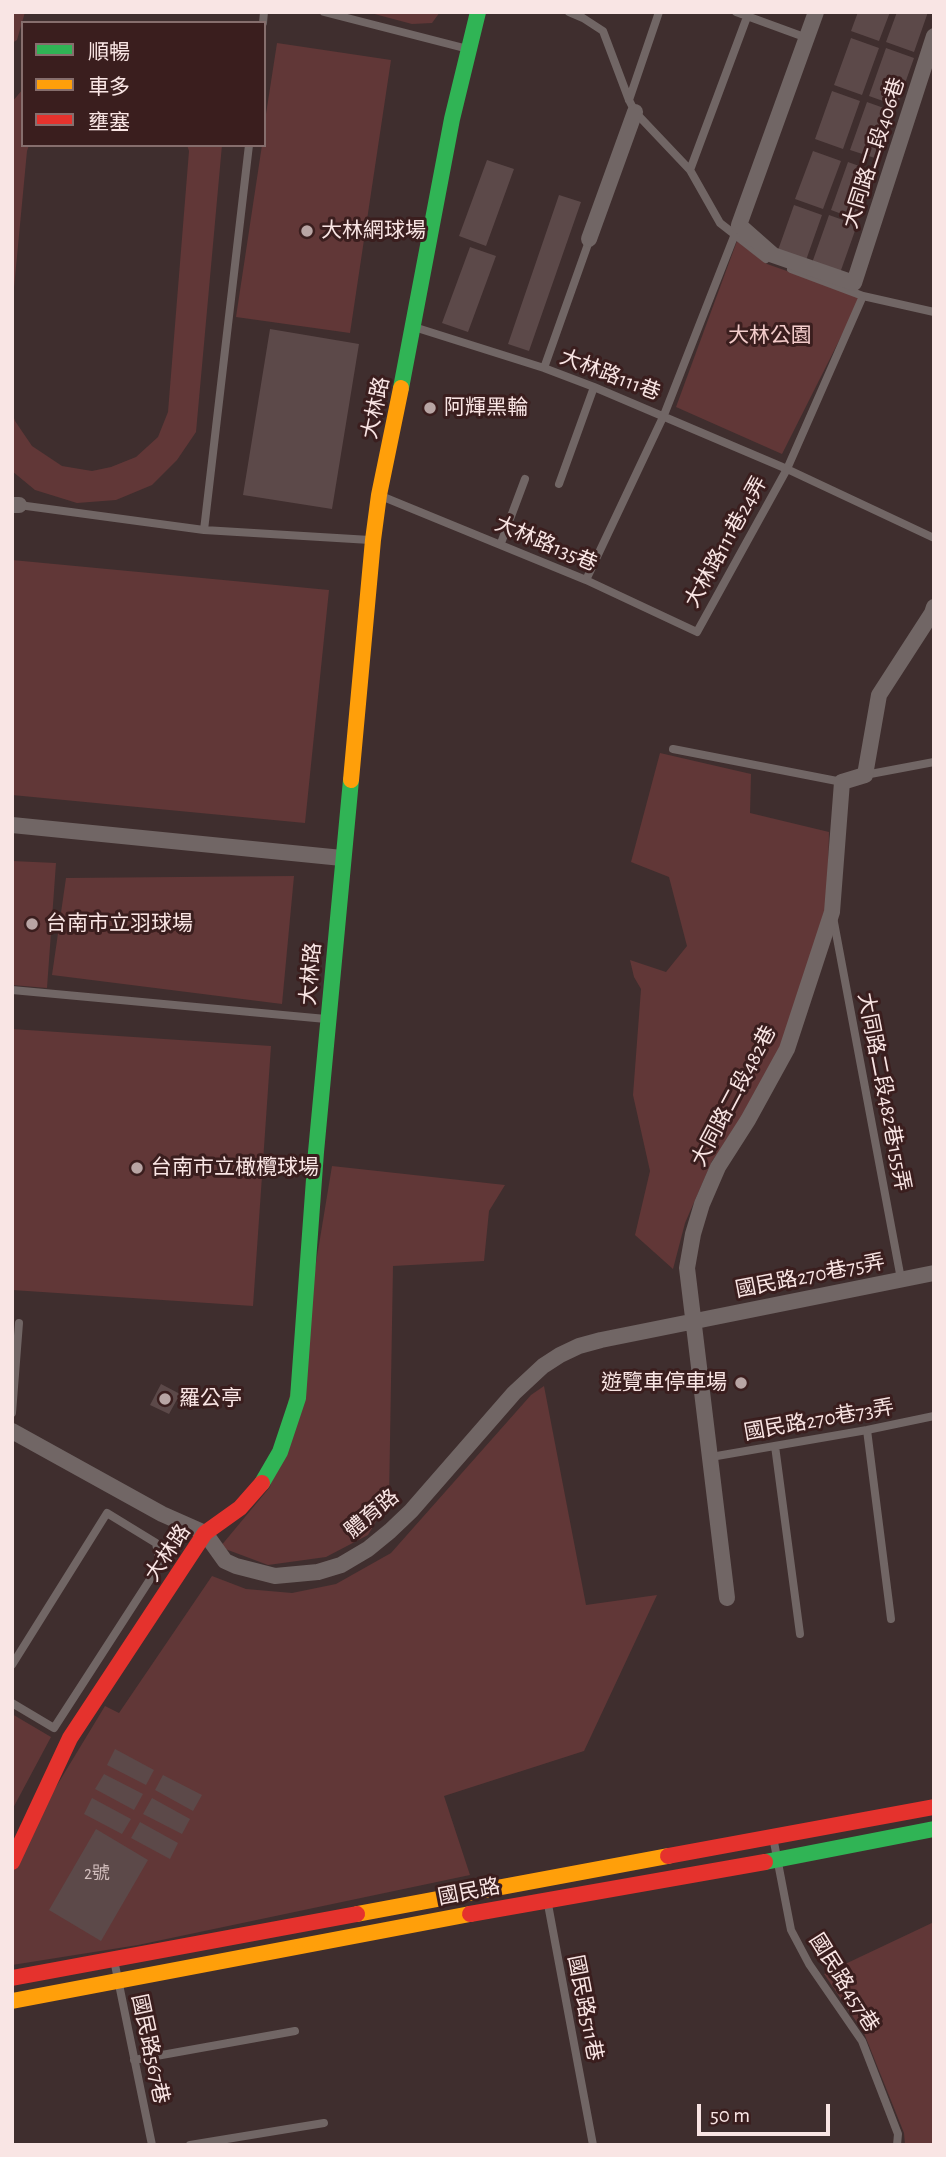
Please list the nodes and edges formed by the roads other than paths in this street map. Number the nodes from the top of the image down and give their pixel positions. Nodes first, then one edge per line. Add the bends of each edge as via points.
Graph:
1 (324, 12) edge
2 (478, 12) edge
3 (569, 12) edge
4 (659, 12) edge
5 (736, 12) edge
6 (816, 12) edge
7 (747, 17) junction
8 (807, 38) junction
9 (933, 42) edge
10 (468, 49) junction
11 (632, 106) junction
12 (249, 147) edge
13 (690, 170) junction
14 (737, 230) junction
15 (588, 242) joint
16 (859, 290) junction
17 (934, 312) edge
18 (414, 327) junction
19 (544, 368) junction
20 (594, 387) junction
21 (664, 415) junction
22 (787, 470) junction
23 (526, 479) dead end
24 (559, 484) dead end
25 (379, 495) junction
26 (16, 505) edge
27 (204, 530) junction
28 (934, 538) edge
29 (373, 540) junction
30 (501, 543) junction
31 (586, 580) junction
32 (934, 607) edge
33 (697, 632) joint
34 (673, 749) dead end
35 (934, 762) edge
36 (865, 775) junction
37 (842, 782) junction
38 (12, 825) edge
39 (342, 858) junction
40 (832, 912) junction
41 (12, 990) edge
42 (328, 1020) junction
43 (934, 1273) edge
44 (901, 1279) junction
45 (694, 1320) junction
46 (19, 1323) dead end
47 (12, 1413) edge
48 (934, 1416) edge
49 (12, 1422) edge
50 (867, 1430) junction
51 (13, 1431) edge
52 (775, 1446) junction
53 (711, 1457) junction
54 (205, 1533) junction
55 (727, 1598) dead end
56 (891, 1619) dead end
57 (800, 1634) dead end
58 (12, 1665) edge
59 (12, 1703) edge
60 (54, 1728) junction
61 (70, 1738) junction
62 (934, 1807) edge
63 (934, 1829) edge
64 (773, 1837) junction
65 (776, 1860) junction
66 (12, 1862) edge
67 (542, 1879) junction
68 (547, 1899) junction
69 (114, 1960) junction
70 (12, 1978) edge
71 (118, 1980) junction
72 (12, 2001) edge
73 (295, 2031) dead end
74 (134, 2060) junction
75 (324, 2123) dead end
76 (152, 2145) edge
77 (190, 2145) edge
78 (593, 2145) edge
79 (897, 2145) edge

1 - 10 lane
2 - 10 street, 大林路
3 - 11 lane via 603,31
4 - 11 lane
5 - 7 lane
6 - 8 street
7 - 8 lane
7 - 13 lane
8 - 14 street
9 - 16 street, 大同路二段406巷
10 - 18 street, 大林路
11 - 13 lane
11 - 15 street
12 - 27 lane
13 - 14 lane via 720,223
14 - 16 street via 773,255
14 - 21 lane
15 - 19 lane
16 - 17 lane
16 - 22 lane, 大林路111巷24弄
18 - 19 lane, 大林路111巷
18 - 25 street, 大林路
19 - 20 lane, 大林路111巷
20 - 21 lane, 大林路111巷
20 - 24 lane
21 - 22 lane, 大林路111巷
21 - 31 lane
22 - 28 lane, 大林路111巷
22 - 33 lane, 大林路111巷24弄
23 - 30 lane
25 - 29 street, 大林路
25 - 30 lane, 大林路135巷
26 - 27 lane
27 - 29 lane
29 - 39 street, 大林路
30 - 31 lane, 大林路135巷
31 - 33 lane, 大林路135巷
32 - 36 street via 879,695
34 - 37 lane
35 - 36 lane
36 - 37 street
37 - 40 street, 大同路二段482巷
38 - 39 street
39 - 42 street, 大林路
40 - 44 lane, 大同路二段482巷155弄
40 - 45 street, 大同路二段482巷 via 787,1049 718,1167 702,1204 687,1268
41 - 42 lane
42 - 54 street, 大林路 via 298,1398 280,1452 261,1485 240,1508
43 - 44 street, 國民路270巷75弄
44 - 45 street, 國民路270巷75弄
45 - 53 street, 大同路二段482巷
45 - 54 street, 體育路 via 579,1346 543,1366 404,1518 341,1565 296,1575 250,1571 225,1561
46 - 47 lane
48 - 50 lane, 國民路270巷73弄
49 - 51 lane
50 - 52 lane, 國民路270巷73弄
50 - 56 lane
51 - 54 street
52 - 53 lane, 國民路270巷73弄
52 - 57 lane
53 - 55 street, 大同路二段482巷
54 - 61 street, 大林路
58 - 60 lane via 107,1513 156,1543 160,1564
59 - 60 lane
60 - 61 lane
61 - 66 street, 大林路
62 - 64 street, 國民路
63 - 65 street, 國民路
64 - 65 lane, 國民路457巷
64 - 67 street, 國民路
65 - 68 street, 國民路
65 - 79 lane, 國民路457巷 via 791,1930 862,2041 898,2134
67 - 68 lane, 國民路511巷
67 - 69 street, 國民路
68 - 71 street, 國民路
68 - 78 lane, 國民路511巷
69 - 70 street, 國民路
69 - 71 lane, 國民路567巷
71 - 72 street, 國民路
71 - 74 lane, 國民路567巷
73 - 74 lane
74 - 76 lane, 國民路567巷
75 - 77 lane

